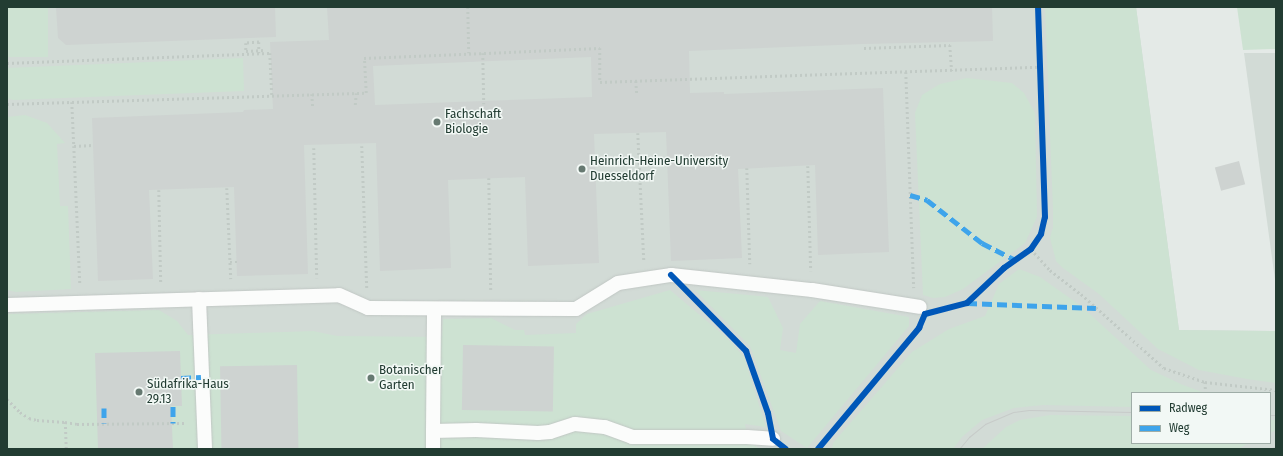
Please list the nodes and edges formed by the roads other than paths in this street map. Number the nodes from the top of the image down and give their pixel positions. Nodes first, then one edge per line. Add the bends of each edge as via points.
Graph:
1 (199, 299) junction
2 (7, 305) edge
3 (917, 306) road end
4 (434, 309) junction
5 (433, 431) junction
6 (773, 439) dead end
7 (205, 449) edge
8 (433, 449) edge

1 - 2 lane
1 - 4 lane via 339,295 368,308
1 - 7 lane
3 - 4 lane via 812,290 671,275 618,283 576,309
4 - 5 lane
5 - 6 lane via 538,433 575,424 605,427 632,437
5 - 8 lane

